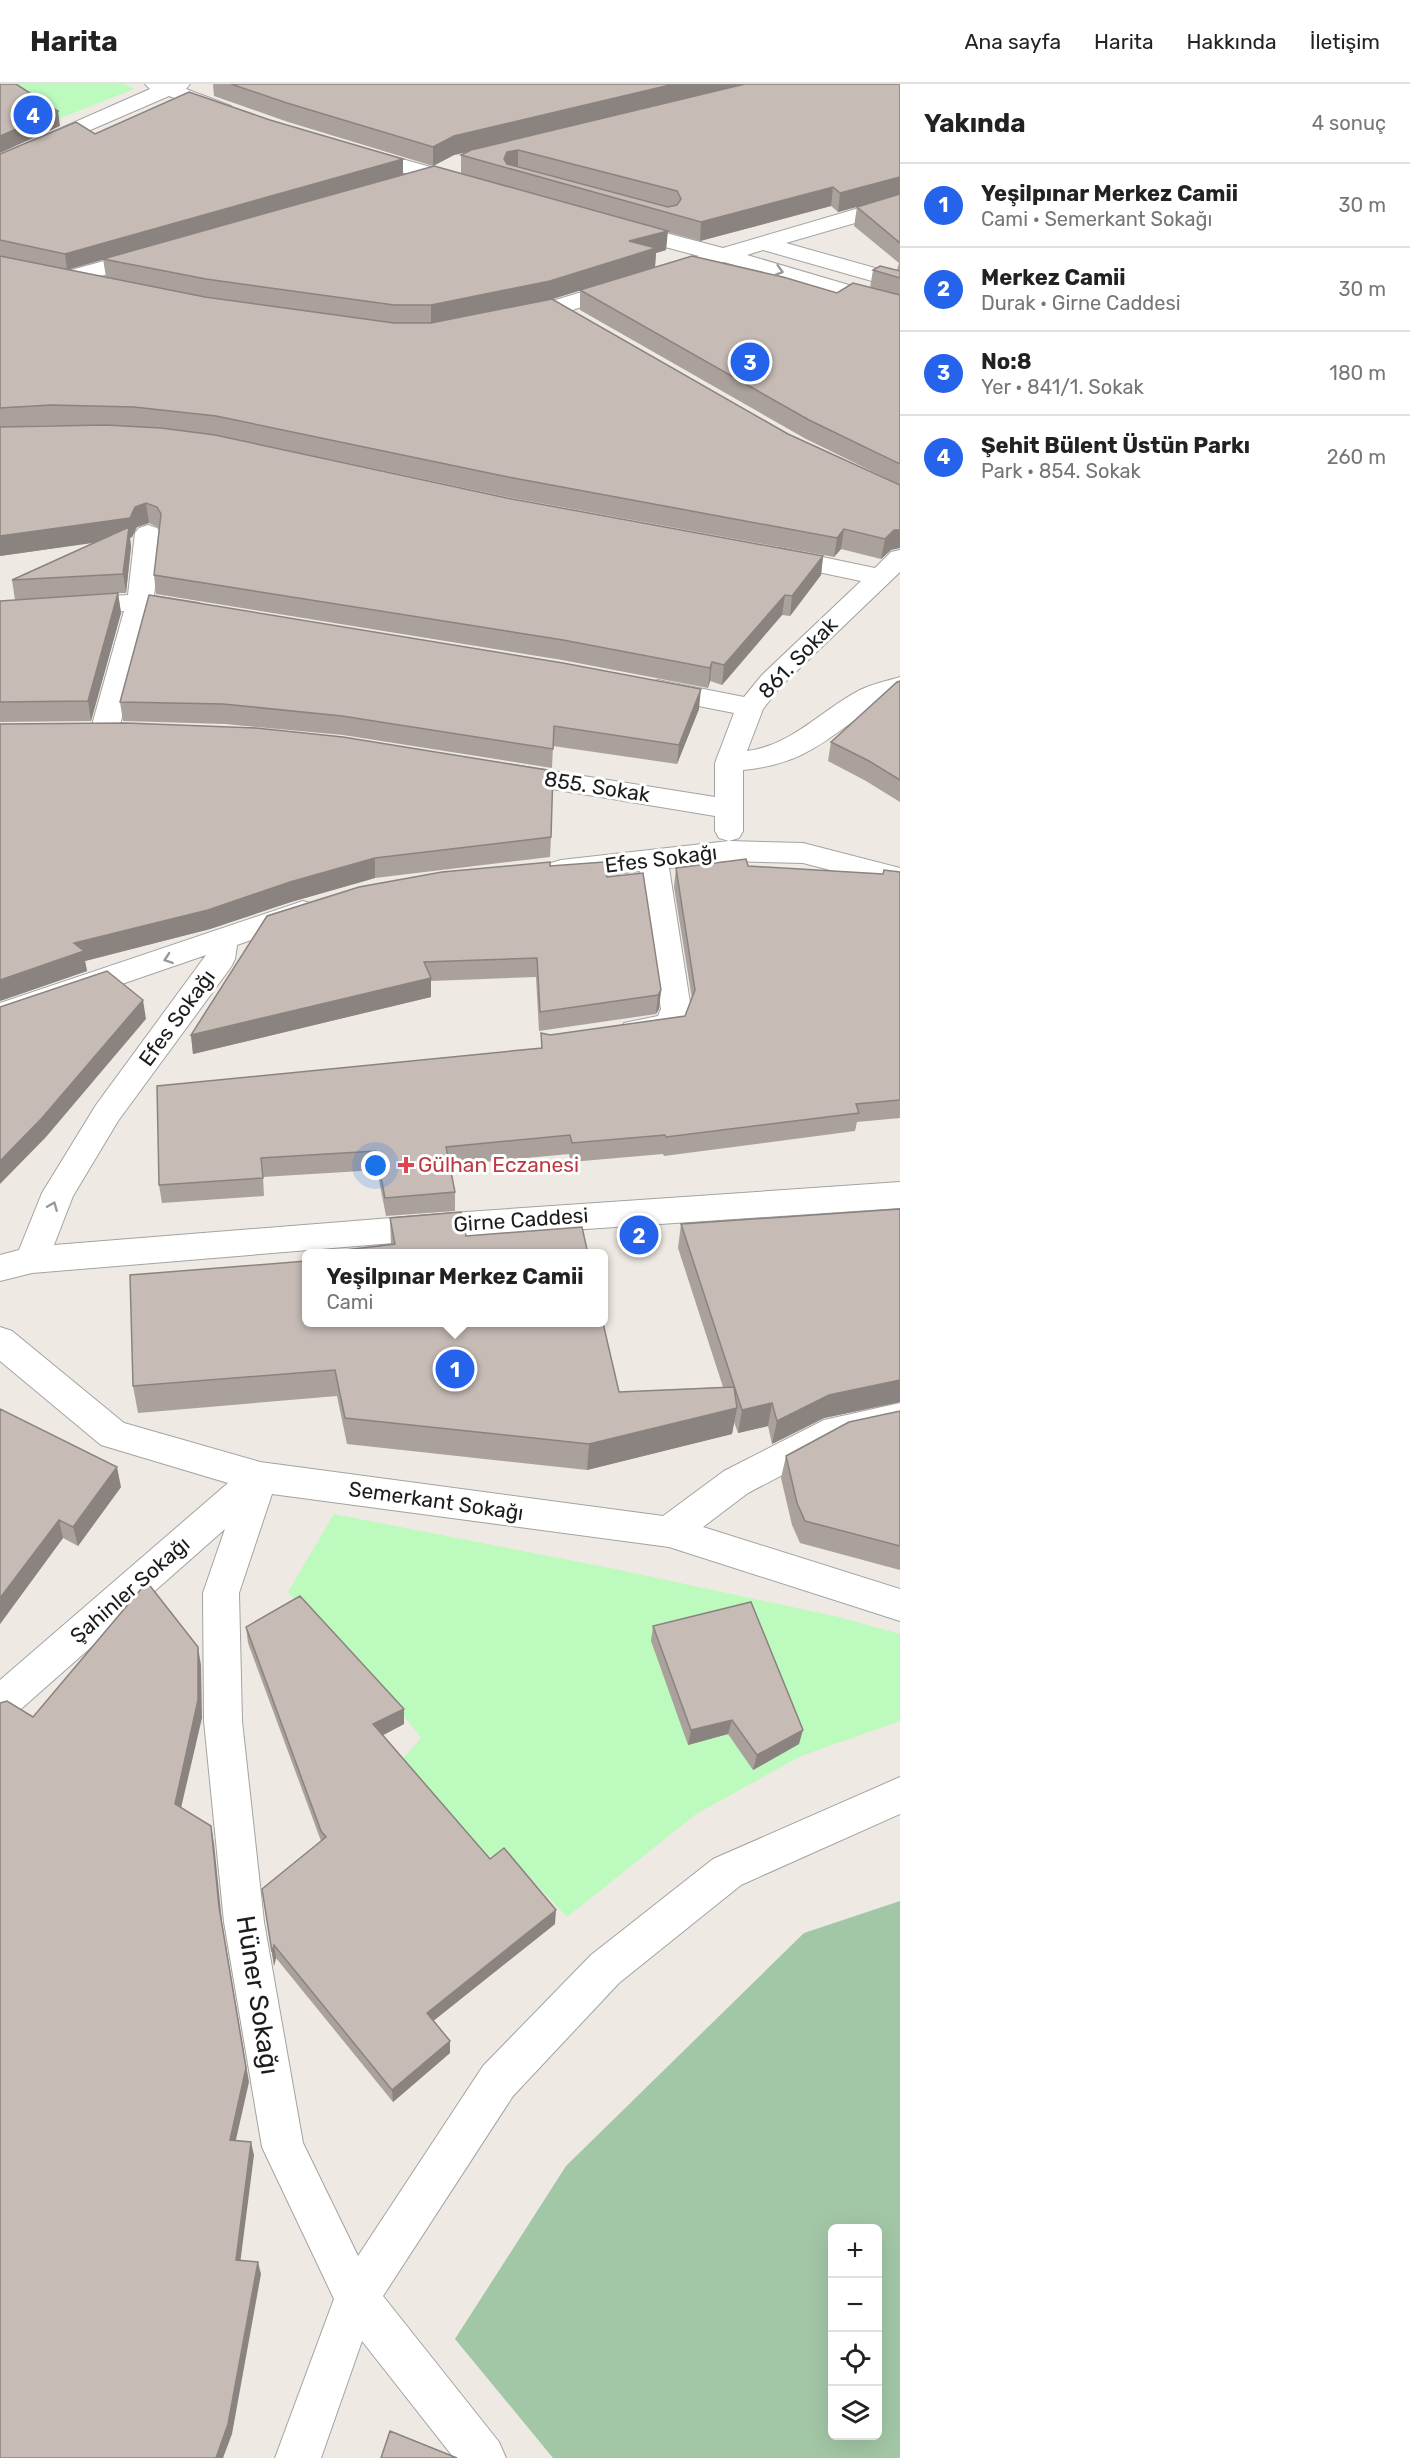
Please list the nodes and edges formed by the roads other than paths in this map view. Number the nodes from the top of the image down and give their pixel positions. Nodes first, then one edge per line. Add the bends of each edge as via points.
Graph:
1 (206, 84) edge
2 (168, 86) edge
3 (239, 95) edge
4 (244, 117) edge
5 (337, 146) edge
6 (463, 162) dead end
7 (0, 163) edge
8 (435, 176) junction
9 (402, 185) edge
10 (478, 188) edge
11 (900, 203) edge
12 (609, 225) edge
13 (762, 243) junction
14 (725, 244) junction
15 (166, 251) edge
16 (900, 282) edge
17 (108, 287) edge
18 (900, 307) edge
19 (555, 308) junction
20 (497, 321) edge
21 (585, 325) edge
22 (148, 533) dead end
23 (758, 552) edge
24 (900, 558) edge
25 (880, 577) junction
26 (140, 602) junction
27 (0, 611) edge
28 (213, 612) edge
29 (639, 686) edge
30 (900, 686) edge
31 (750, 707) junction
32 (104, 732) edge
33 (729, 763) junction
34 (482, 768) edge
35 (729, 809) junction
36 (729, 851) junction
37 (653, 860) junction
38 (533, 872) edge
39 (900, 878) edge
40 (323, 905) edge
41 (223, 940) junction
42 (0, 1015) edge
43 (612, 1034) edge
44 (900, 1195) edge
45 (32, 1260) junction
46 (0, 1268) edge
47 (0, 1341) edge
48 (900, 1417) edge
49 (260, 1477) junction
50 (669, 1532) junction
51 (900, 1605) edge
52 (0, 1704) edge
53 (900, 1796) edge
54 (356, 2298) junction
55 (298, 2458) edge
56 (483, 2458) edge

1 - 3 street
2 - 4 street
2 - 7 street
5 - 8 street
6 - 8 street
8 - 9 street
8 - 10 street
11 - 13 street
12 - 14 street
13 - 14 street
13 - 16 street
14 -> 18 street
14 - 19 street
15 - 17 street via 54,277
19 - 20 street
19 - 21 street
22 - 26 street
23 - 25 street
24 - 25 street, 861. Sokak
25 - 31 street, 861. Sokak via 771,681
26 - 27 street
26 - 28 street
26 - 32 street
29 - 31 street
30 - 33 street via 870,696 793,748 766,758
31 - 33 street, 861. Sokak
33 - 35 street, 861. Sokak
34 - 35 street, 855. Sokak
35 - 36 street, 861. Sokak
36 - 37 street, Efes Sokağı
36 - 39 street, Efes Sokağı via 803,853
37 - 38 street, Efes Sokağı
37 - 43 street via 676,1009 670,1026
40 - 41 street
41 -> 42 street
45 -> 41 street, Efes Sokağı via 58,1193 106,1113 220,959
44 - 45 street, Girne Caddesi via 525,1219
45 - 46 street, Girne Caddesi
47 - 49 street, Semerkant Sokağı via 113,1435
48 - 50 street via 836,1430 736,1482
49 - 50 street, Semerkant Sokağı
49 - 52 street, Şahinler Sokağı
49 - 54 street, Hüner Sokağı via 221,1593 223,1721 244,1922 284,2147
50 - 51 street, Semerkant Sokağı
53 - 54 street via 727,1872 605,1969 498,2081
54 - 55 street
54 - 56 street, Hüner Sokağı

